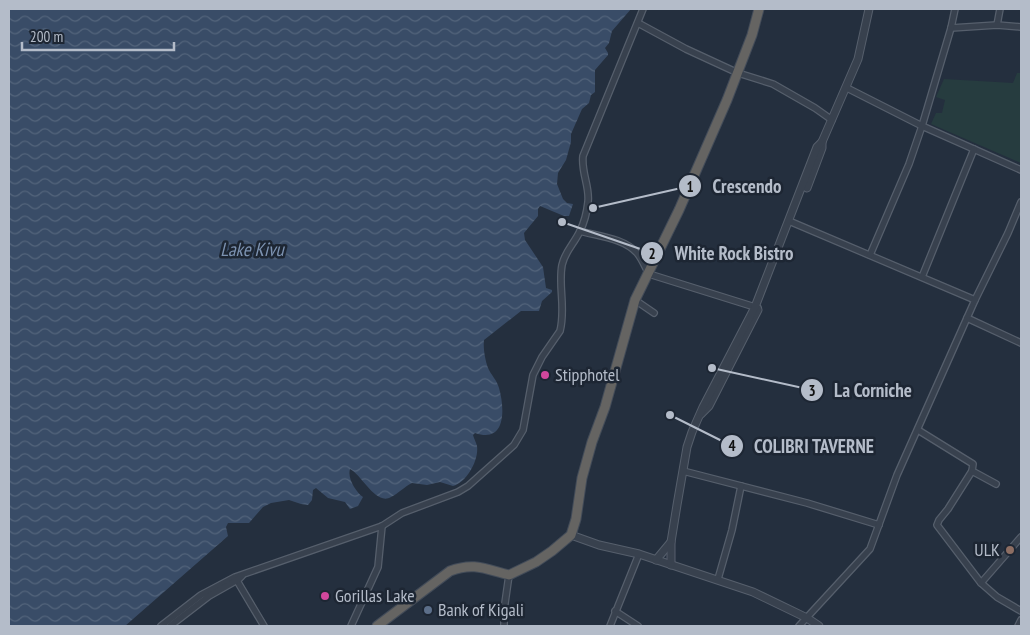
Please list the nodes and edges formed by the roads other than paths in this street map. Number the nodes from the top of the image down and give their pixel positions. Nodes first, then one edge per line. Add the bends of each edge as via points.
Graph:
1 (643, 9) edge
2 (759, 9) edge
3 (869, 9) edge
4 (955, 9) edge
5 (1000, 9) edge
6 (638, 23) junction
7 (997, 25) junction
8 (1021, 27) edge
9 (951, 28) junction
10 (738, 73) junction
11 (847, 88) junction
12 (832, 120) junction
13 (922, 126) junction
14 (974, 149) junction
15 (1021, 170) edge
16 (1021, 202) edge
17 (792, 222) junction
18 (580, 231) junction
19 (870, 255) junction
20 (649, 274) junction
21 (922, 277) junction
22 (635, 300) junction
23 (975, 300) junction
24 (757, 308) junction
25 (654, 313) dead end
26 (967, 318) junction
27 (1021, 343) edge
28 (918, 430) junction
29 (972, 470) junction
30 (683, 471) junction
31 (996, 484) dead end
32 (741, 486) junction
33 (878, 525) junction
34 (382, 526) junction
35 (571, 534) junction
36 (1021, 538) edge
37 (671, 542) junction
38 (639, 554) junction
39 (656, 560) junction
40 (671, 565) junction
41 (509, 574) junction
42 (238, 578) junction
43 (718, 580) junction
44 (980, 583) junction
45 (616, 611) junction
46 (1021, 611) edge
47 (807, 618) junction
48 (1021, 620) edge
49 (169, 625) edge
50 (162, 626) edge
51 (264, 626) edge
52 (351, 626) edge
53 (377, 626) edge
54 (504, 626) edge
55 (610, 626) edge
56 (638, 626) edge
57 (799, 626) edge
58 (819, 626) edge
59 (1018, 626) edge

1 - 6 street
2 - 10 highway
3 - 11 street via 858,59
4 - 9 street
5 - 7 street
6 - 10 street via 686,50
6 - 18 street via 583,156 582,166 589,195
7 - 8 street
7 - 9 street
9 - 13 street
10 - 12 street via 773,84
10 - 20 highway
11 - 12 street
11 - 13 street
12 - 17 street via 817,147
13 - 14 street
13 - 19 street
14 - 15 street
14 - 21 street
16 - 23 street
17 - 19 street
17 - 24 street
18 - 20 street via 632,249
18 - 34 street via 566,253 562,268 560,331 533,375 526,420 519,438 468,486 402,513
19 - 21 street
20 - 22 highway
20 - 24 street
21 - 23 street
22 - 25 street
22 - 35 highway via 582,478
23 - 26 street
24 - 30 street via 724,374 702,407
26 - 27 street
26 - 28 street
28 - 29 street via 972,463
28 - 33 street
29 - 31 street
29 - 44 street via 937,525
30 - 32 street
30 - 37 street
32 - 33 street
32 - 43 street
33 - 47 street via 870,550
34 - 42 street
34 - 52 street via 378,567
35 - 38 street via 599,545
35 - 41 highway via 536,562
36 - 44 street
37 - 39 street
37 - 40 street
38 - 39 street
38 - 45 street
39 - 40 street
40 - 43 street
41 - 53 highway via 473,566 450,571
41 - 54 street
42 - 49 street via 203,597
42 - 51 street
43 - 47 street via 753,592
44 - 46 street via 996,597
45 - 55 street
45 - 56 street
47 - 57 street
47 - 58 street
48 - 59 street
49 - 50 street

